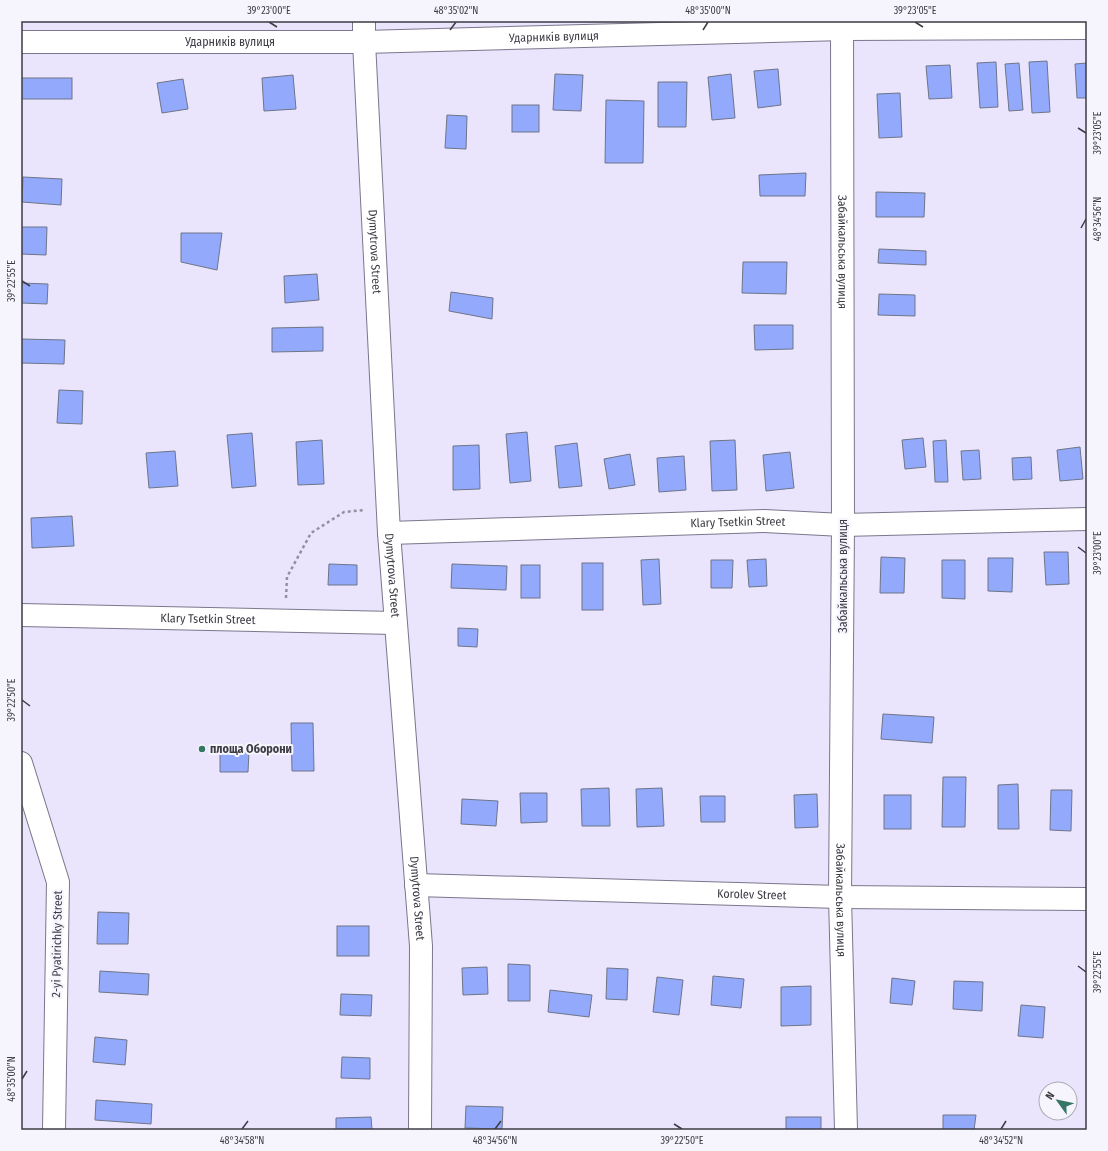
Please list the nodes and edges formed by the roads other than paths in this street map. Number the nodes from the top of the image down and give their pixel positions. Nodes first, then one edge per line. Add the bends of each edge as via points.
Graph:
1 (843, 25) edge
2 (1087, 28) edge
3 (364, 31) edge
4 (21, 42) edge
5 (1087, 519) edge
6 (844, 525) junction
7 (389, 533) junction
8 (21, 615) edge
9 (396, 623) junction
10 (21, 763) edge
11 (416, 885) junction
12 (840, 897) junction
13 (1087, 899) edge
14 (54, 1130) edge
15 (420, 1130) edge
16 (846, 1130) edge

1 - 2 street, Ударників вулиця
1 - 3 street, Ударників вулиця
1 - 6 street, Забайкальська вулиця
3 - 4 street, Ударників вулиця
3 - 7 street, Dymytrova Street
5 - 6 street, Klary Tsetkin Street
6 - 7 street, Klary Tsetkin Street via 764,521
6 - 12 street, Забайкальська вулиця
7 - 9 street, Dymytrova Street
8 - 9 street, Klary Tsetkin Street
9 - 11 street, Dymytrova Street
10 - 14 street, 2-yi Pyatirichky Street via 58,882
11 - 12 street, Korolev Street
11 - 15 street, Dymytrova Street via 421,946
12 - 13 street, Korolev Street
12 - 16 street, Забайкальська вулиця

